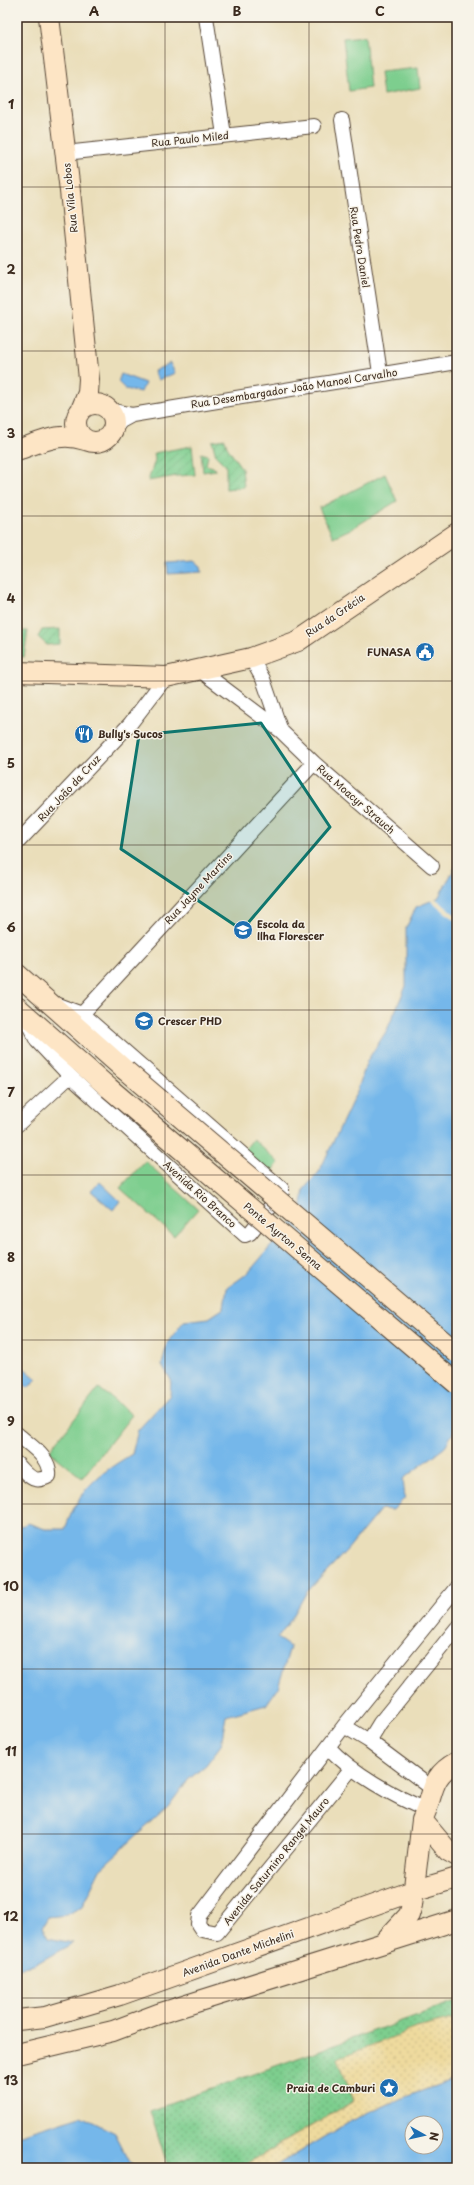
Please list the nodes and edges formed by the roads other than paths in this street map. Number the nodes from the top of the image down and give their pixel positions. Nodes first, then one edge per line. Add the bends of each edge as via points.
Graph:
1 (48, 17) edge
2 (206, 17) edge
3 (342, 120) dead end
4 (314, 126) dead end
5 (224, 135) junction
6 (65, 153) junction
7 (457, 362) edge
8 (380, 373) junction
9 (89, 379) junction
10 (79, 413) junction
11 (110, 415) junction
12 (61, 436) junction
13 (85, 440) junction
14 (17, 450) edge
15 (457, 533) edge
16 (252, 658) junction
17 (198, 671) junction
18 (17, 672) edge
19 (160, 685) junction
20 (281, 731) junction
21 (314, 763) junction
22 (17, 843) edge
23 (432, 866) dead end
24 (17, 974) edge
25 (47, 1001) junction
26 (19, 1009) edge
27 (82, 1014) junction
28 (70, 1076) junction
29 (109, 1088) joint
30 (17, 1125) edge
31 (457, 1354) edge
32 (457, 1384) edge
33 (17, 1434) edge
34 (17, 1464) edge
35 (457, 1587) edge
36 (457, 1628) edge
37 (344, 1726) junction
38 (369, 1741) junction
39 (328, 1747) junction
40 (457, 1762) edge
41 (352, 1768) junction
42 (433, 1789) junction
43 (424, 1815) junction
44 (457, 1856) edge
45 (457, 1878) edge
46 (413, 1891) junction
47 (457, 1920) edge
48 (382, 1944) junction
49 (17, 2020) edge
50 (17, 2054) edge

1 - 6 street, Rua Vila Lobos
2 - 5 street
3 - 8 street, Rua Pedro Daniel
4 - 5 street, Rua Paulo Miled
5 - 6 street, Rua Paulo Miled
6 - 9 street, Rua Vila Lobos
7 - 8 street, Rua Desembargador João Manoel Carvalho
8 - 11 street, Rua Desembargador João Manoel Carvalho via 132,415 121,420
9 - 10 street, Rua Vila Lobos via 88,392
9 - 11 street, Rua Vila Lobos via 94,393
10 - 11 street via 92,404
10 - 12 street via 69,430
10 - 13 street via 77,429
11 - 13 street via 110,435 98,442
12 - 13 street via 72,435
12 - 14 street
15 - 16 street, Rua da Grécia via 298,641
16 - 17 street, Rua da Grécia
16 - 20 street, Rua Moacyr Strauch via 263,679
17 - 19 street, Rua da Grécia
17 - 20 street, Rua Moacyr Strauch
18 - 19 street via 111,675
19 - 22 street, Rua João da Cruz via 130,724
20 - 21 street, Rua Moacyr Strauch
21 - 23 street, Rua Moacyr Strauch
21 - 27 street, Rua Jayme Martins
24 - 25 street, Avenida Rio Branco
25 - 27 street, Avenida Rio Branco
25 - 31 street, Avenida Rio Branco, bridge
26 - 28 street, Avenida Rio Branco via 37,1041
26 - 29 street, Avenida Rio Branco
27 - 28 street, Avenida Rio Branco via 282,1189 282,1192 250,1233 245,1235
28 - 30 street
29 - 32 street, Ponte Ayrton Senna, bridge
33 - 34 street via 48,1462 49,1476 41,1481 33,1479
35 - 37 street, Avenida Saturnino Rangel Mauro
36 - 38 street via 380,1723
37 - 38 street
37 - 39 street, Avenida Saturnino Rangel Mauro
38 - 42 street
39 - 41 street
39 - 41 street, Avenida Saturnino Rangel Mauro via 199,1916 198,1924 202,1930 217,1933
40 - 42 street via 447,1767 437,1778
41 - 43 street via 410,1803
42 - 43 street
43 - 44 street via 448,1851
43 - 46 street
45 - 46 street, Avenida Dante Michelini
46 - 48 street via 409,1915
46 - 49 street, Avenida Dante Michelini via 120,1995 45,2017
47 - 48 street
48 - 50 street via 158,2014 113,2031

